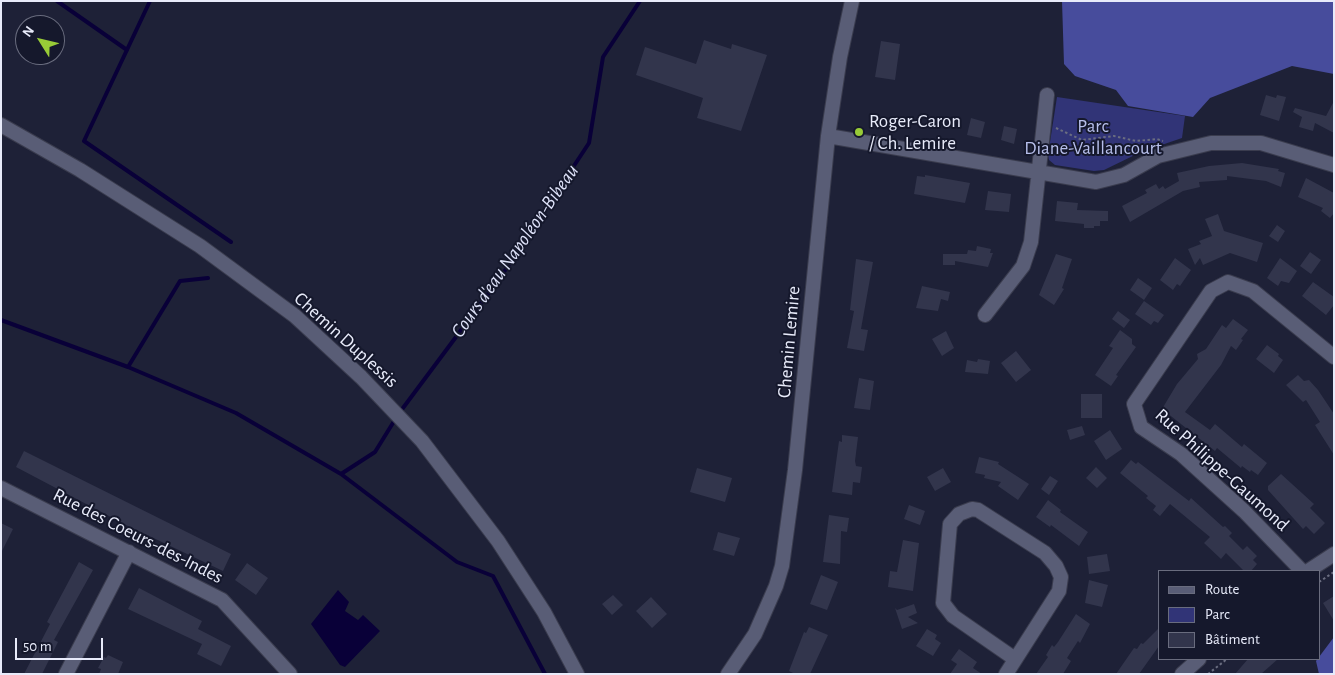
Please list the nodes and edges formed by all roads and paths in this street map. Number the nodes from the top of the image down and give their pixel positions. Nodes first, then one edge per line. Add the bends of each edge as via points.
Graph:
1 (852, 1) edge
2 (1047, 95) dead end
3 (1, 125) edge
4 (1044, 126) junction
5 (828, 136) junction
6 (1174, 152) junction
7 (1334, 165) edge
8 (1038, 172) junction
9 (985, 315) dead end
10 (1334, 357) edge
11 (1, 488) edge
12 (129, 552) junction
13 (1334, 554) edge
14 (1301, 570) edge
15 (1310, 570) edge
16 (1334, 572) edge
17 (1320, 581) edge
18 (1015, 659) junction
19 (1198, 660) edge
20 (1226, 660) edge
21 (66, 674) edge
22 (290, 674) edge
23 (576, 674) edge
24 (728, 674) edge
25 (1006, 674) edge
26 (1182, 674) edge
27 (1208, 674) edge

1 - 5 street, Chemin Lemire
2 - 4 street
3 - 23 street, Chemin Duplessis via 80,170 200,246 295,316 362,376 422,441 483,520 525,581
4 - 6 path via 1061,129 1082,140 1114,136 1136,141 1157,139
4 - 8 street
5 - 8 street
5 - 24 street, Chemin Lemire via 784,558 768,607 755,634
6 - 7 street via 1211,143 1261,143
6 - 8 street via 1158,156 1124,175 1096,182
8 - 9 street via 1031,242 1023,266
10 - 14 street, Rue Philippe-Gaumond via 1254,291 1228,282 1211,291 1134,404 1141,427 1181,454 1244,511
11 - 12 street, Rue des Coeurs-des-Indes
12 - 21 street
12 - 22 street, Rue des Coeurs-des-Indes via 222,600
13 - 15 street
16 - 17 path
18 - 18 street via 1059,591 1061,577 1045,553 972,509 953,518 948,534 943,603 952,616
18 - 25 street
19 - 26 street
20 - 27 path

